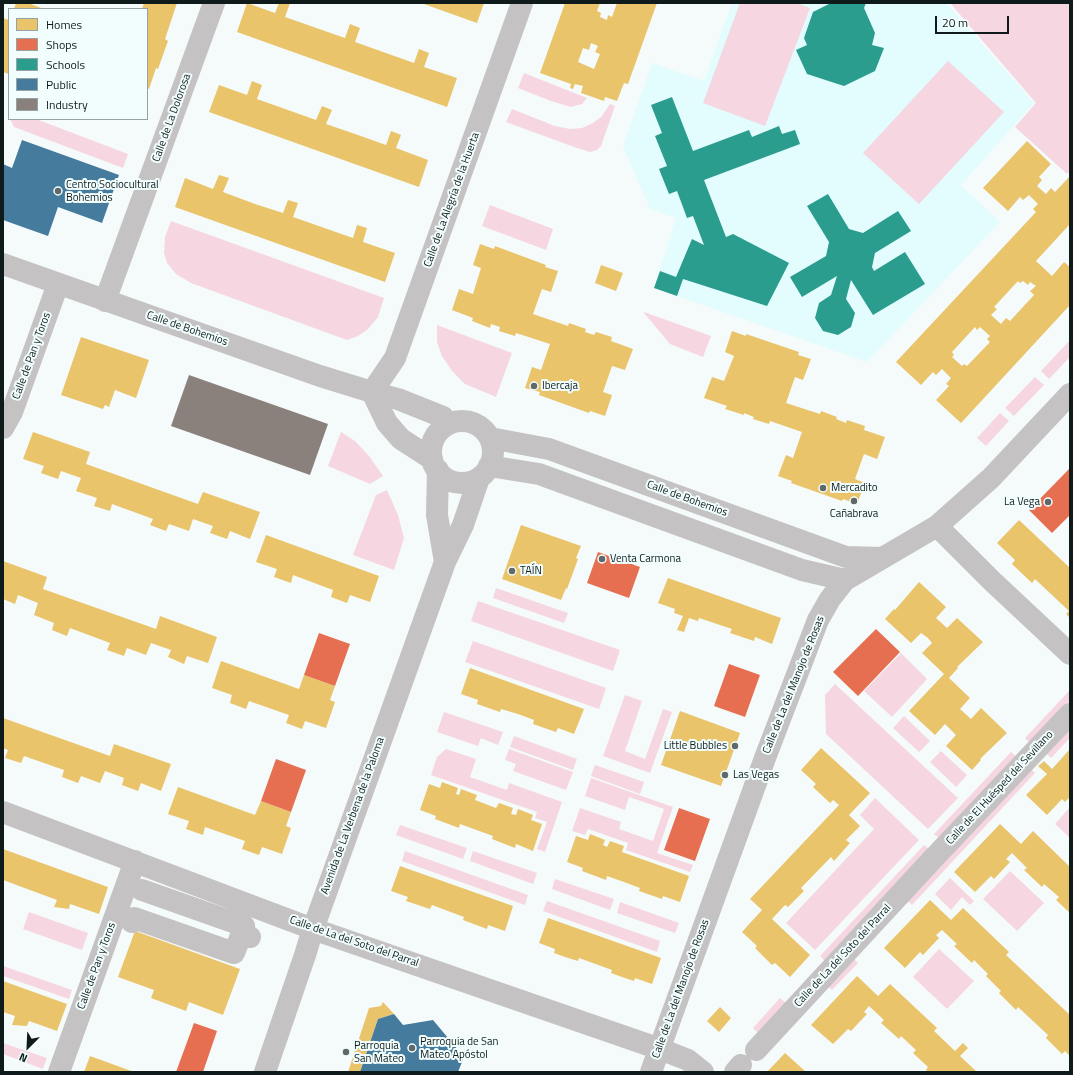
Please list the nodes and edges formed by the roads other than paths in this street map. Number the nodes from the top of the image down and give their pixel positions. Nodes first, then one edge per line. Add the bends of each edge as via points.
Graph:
1 (214, 3) edge
2 (522, 3) edge
3 (3, 264) edge
4 (58, 284) junction
5 (105, 301) junction
6 (372, 392) junction
7 (1070, 394) edge
8 (448, 424) junction
9 (3, 428) edge
10 (490, 438) junction
11 (435, 464) junction
12 (484, 472) junction
13 (937, 526) junction
14 (883, 558) junction
15 (445, 562) junction
16 (845, 580) junction
17 (1070, 654) edge
18 (1070, 714) edge
19 (3, 812) edge
20 (135, 861) junction
21 (930, 862) joint
22 (313, 929) junction
23 (245, 930) joint
24 (660, 1049) junction
25 (756, 1050) dead end
26 (59, 1072) edge
27 (265, 1072) edge
28 (651, 1072) edge
29 (703, 1072) edge

1 - 5 street, Calle de La Dolorosa
2 - 6 street, Calle de La Alegría de la Huerta via 395,358
3 - 4 street, Calle de Bohemios
4 - 5 street, Calle de Bohemios
4 - 9 street, Calle de Pan y Toros via 12,412
5 - 6 street, Calle de Bohemios
6 - 8 street, Calle de Bohemios via 398,399 443,417
6 - 11 street via 387,423 401,439
7 - 13 street, Calle de La del Manojo de Rosas via 991,478
8 - 10 street via 458,420 469,421 478,425
8 - 11 street via 434,438 431,448
10 - 12 street via 493,452 491,462
10 - 14 street, Calle de Bohemios via 549,449 846,557
11 - 12 street via 442,475 460,483 470,482
11 - 15 street, Avenida de La Verbena de la Paloma via 437,515
12 - 15 street, Avenida de La Verbena de la Paloma
12 - 16 street via 539,474 802,570
13 - 14 street, Calle de La del Manojo de Rosas
13 - 17 street
14 - 16 street, Calle de La del Manojo de Rosas
15 - 22 street, Avenida de La Verbena de la Paloma
16 - 24 street, Calle de La del Manojo de Rosas via 818,620 762,765
18 - 21 street, Calle de El Huésped del Sevillano
19 - 20 street, Calle de La del Soto del Parral
20 - 22 street, Calle de La del Soto del Parral
20 - 26 street, Calle de Pan y Toros
21 - 25 street, Calle de La del Soto del Parral
22 - 24 street, Calle de La del Soto del Parral
22 - 27 street, Avenida de La Verbena de la Paloma
23 - 23 street via 234,953 133,920 143,890
24 - 28 street, Calle de La del Manojo de Rosas
24 - 29 street, Calle de La del Soto del Parral via 688,1060

